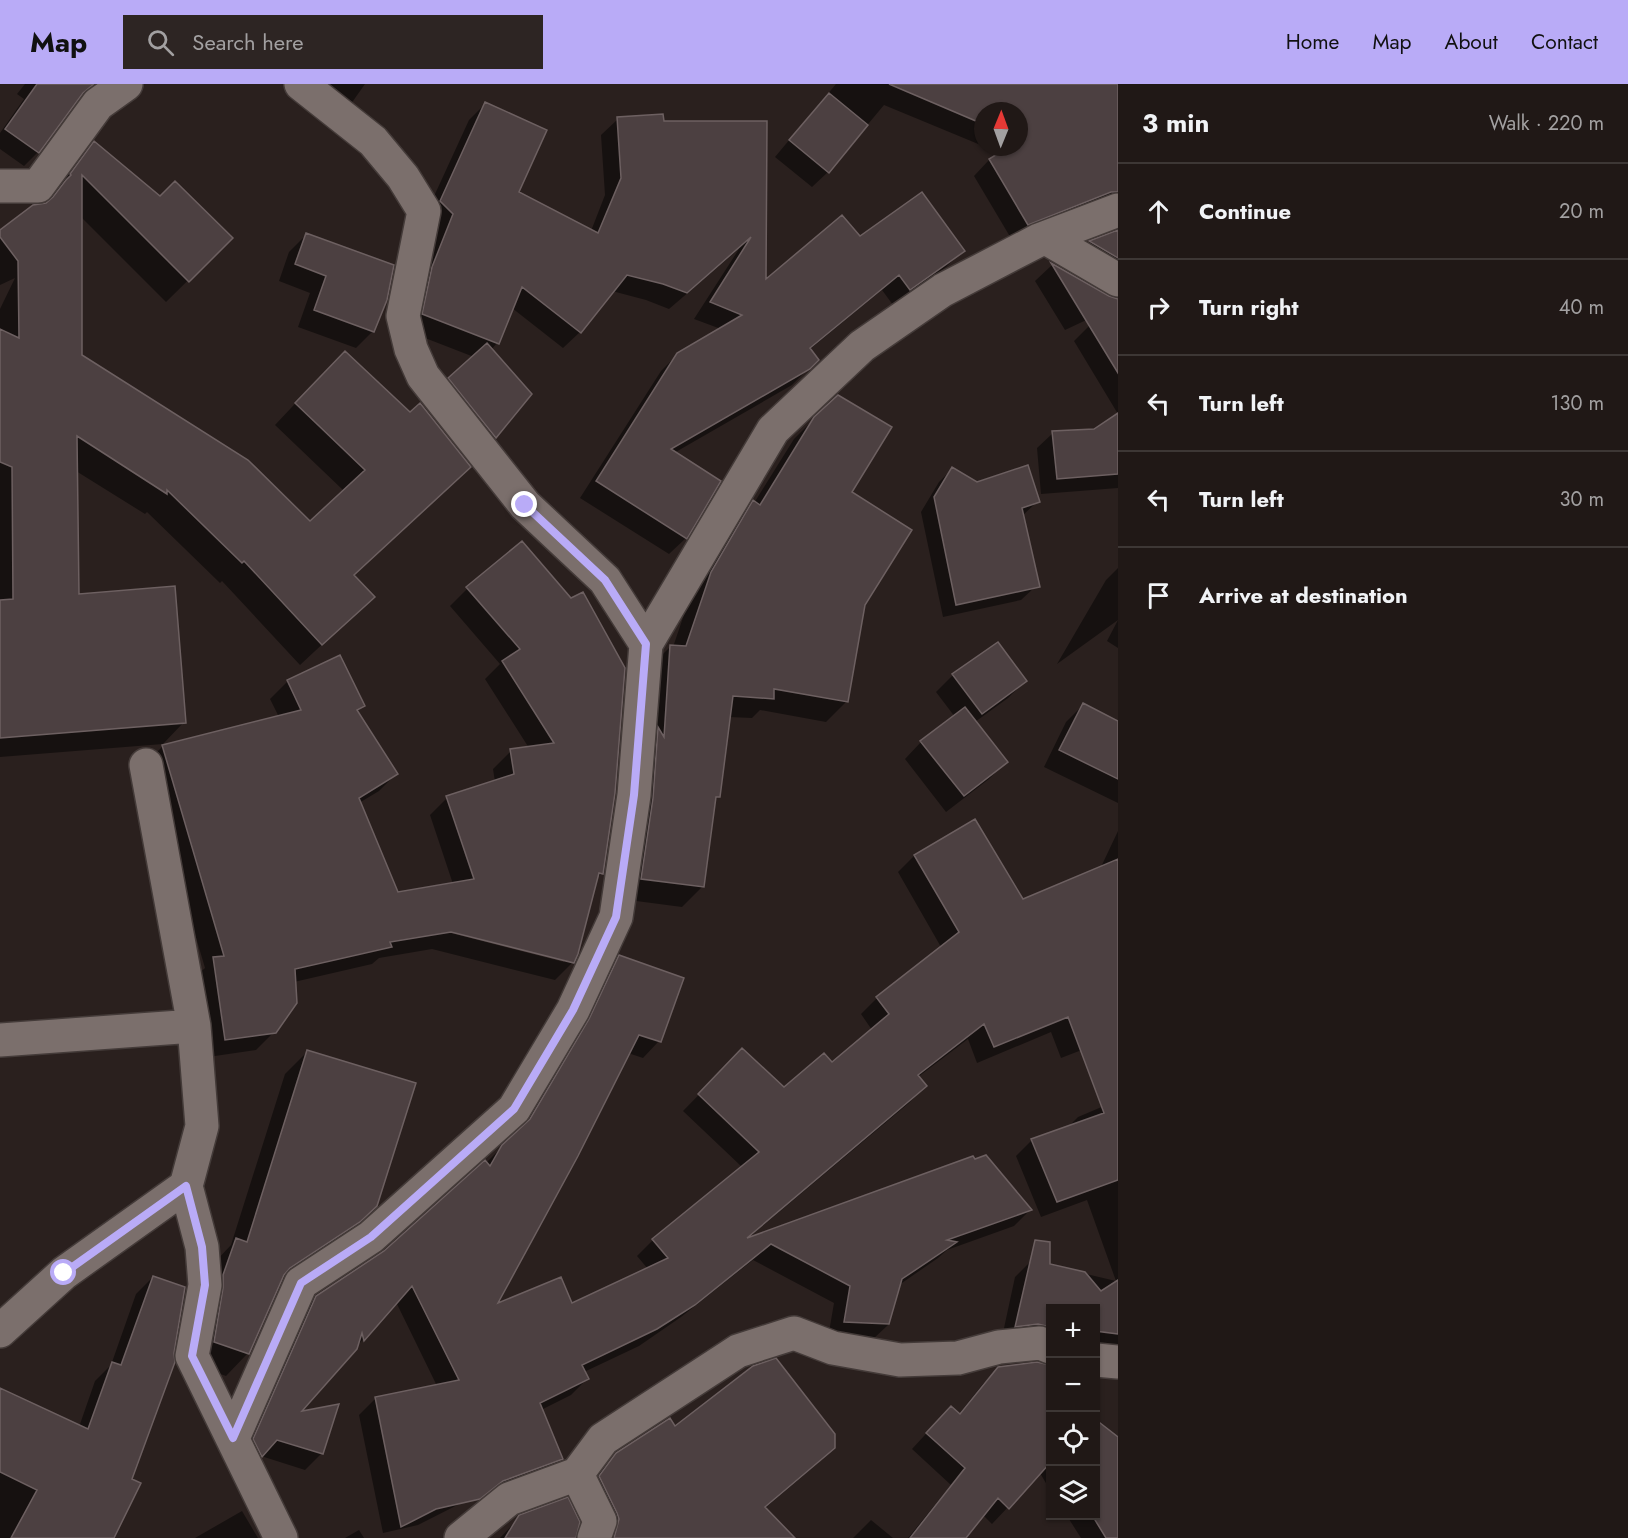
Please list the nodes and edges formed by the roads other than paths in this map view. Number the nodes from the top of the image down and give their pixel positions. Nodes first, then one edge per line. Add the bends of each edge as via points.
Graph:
1 (126, 84) edge
2 (301, 84) edge
3 (0, 186) edge
4 (1118, 210) edge
5 (1046, 238) junction
6 (1118, 280) edge
7 (646, 644) junction
8 (146, 765) dead end
9 (194, 1026) junction
10 (0, 1040) edge
11 (186, 1186) junction
12 (0, 1331) edge
13 (1046, 1345) edge
14 (1100, 1360) edge
15 (1118, 1362) edge
16 (233, 1438) junction
17 (578, 1474) junction
18 (281, 1538) edge
19 (461, 1538) edge
20 (594, 1538) edge

1 - 3 street via 98,104 38,186
2 - 7 street via 373,141 403,177 424,211 403,316 423,376 525,505 605,580
4 - 5 street
5 - 6 street
5 - 7 street via 943,290 862,346 773,430
7 - 16 street via 634,795 616,917 573,1010 514,1109 371,1237 301,1283
8 - 9 street
9 - 10 street
9 - 11 street via 202,1126
11 - 12 street via 64,1273
11 - 16 street via 202,1247 205,1285 192,1356
13 - 17 street via 999,1347 958,1358 900,1360 833,1348 794,1333 738,1351 603,1439
14 - 15 street
16 - 18 street
17 - 19 street via 509,1499
17 - 20 street via 600,1521

